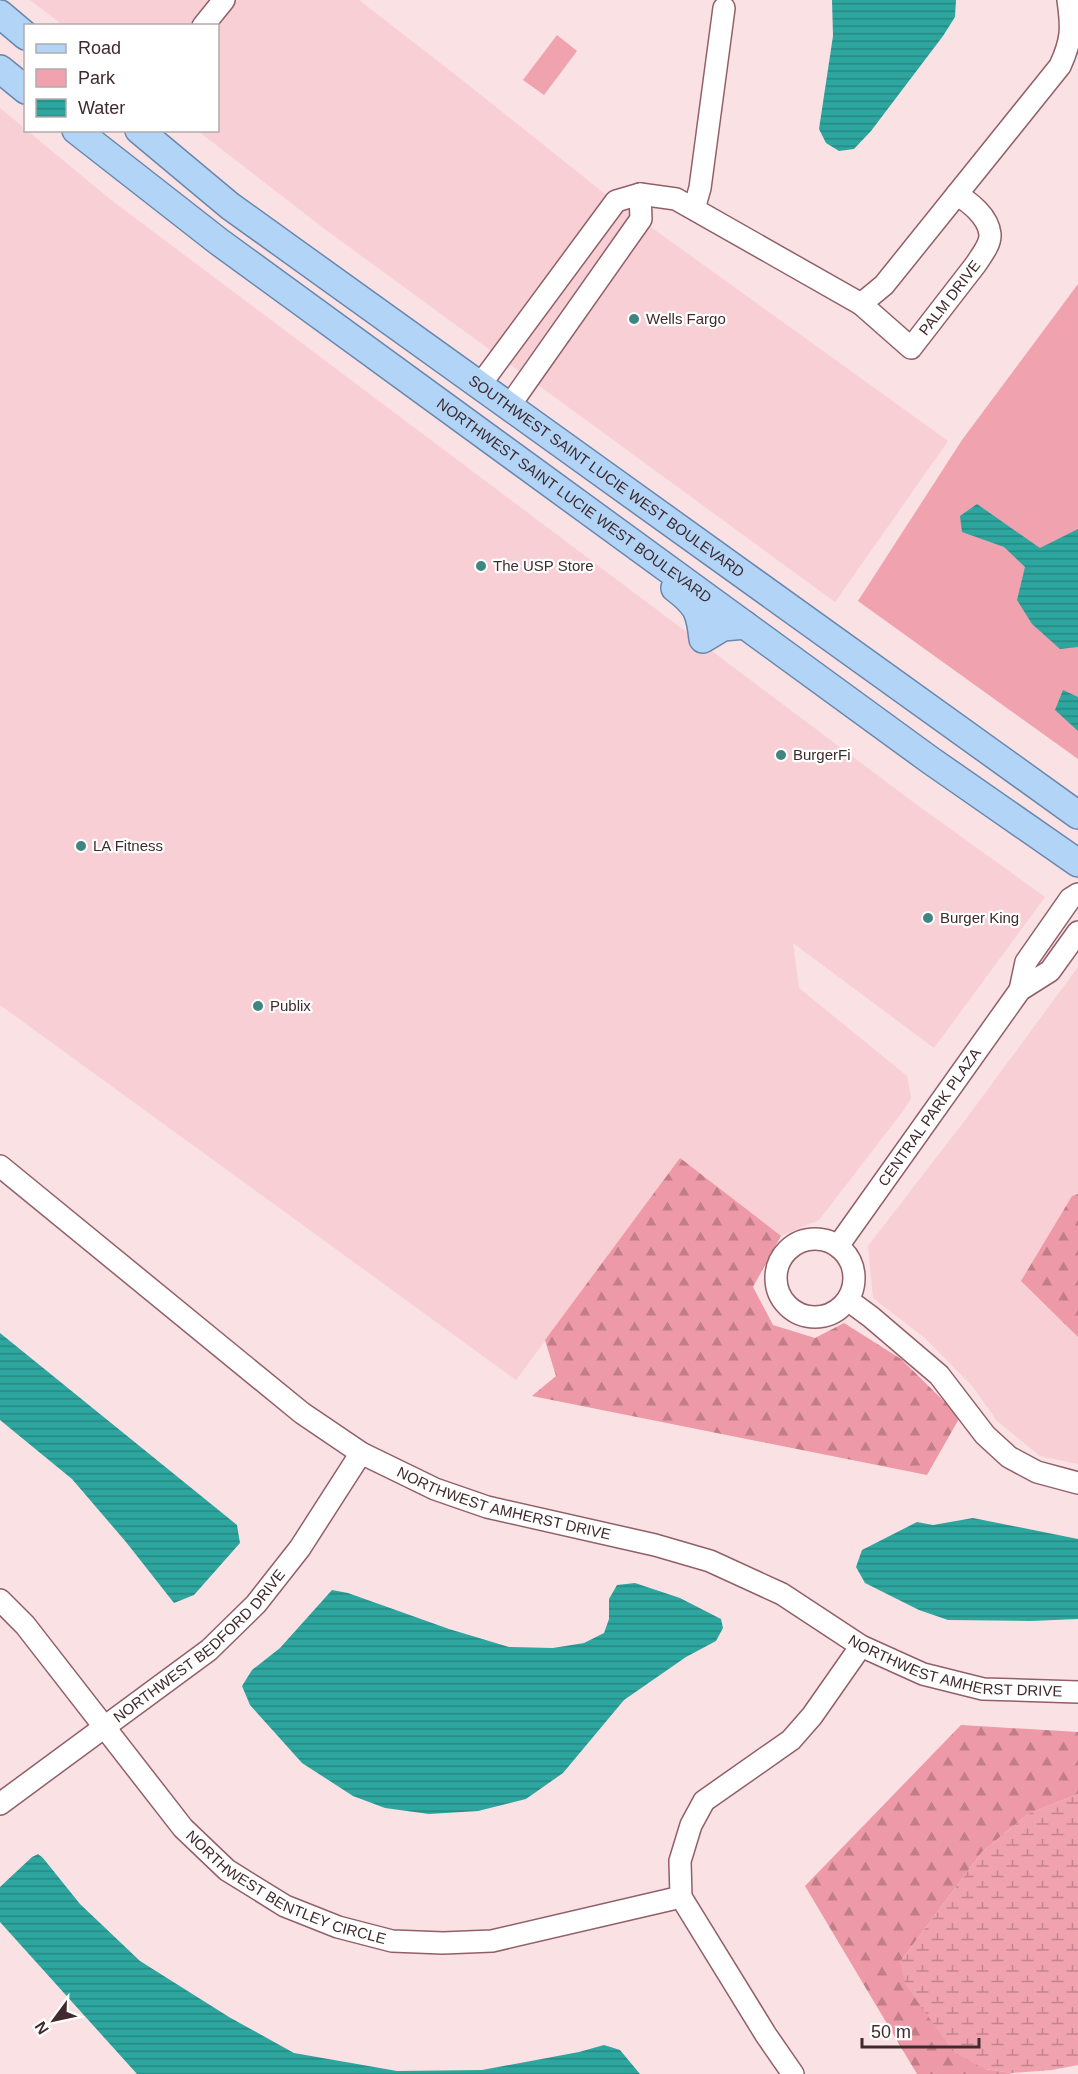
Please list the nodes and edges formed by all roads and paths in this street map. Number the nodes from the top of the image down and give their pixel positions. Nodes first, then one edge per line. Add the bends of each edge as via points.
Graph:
1 (224, 0) edge
2 (1068, 0) edge
3 (724, 8) dead end
4 (0, 14) edge
5 (205, 24) edge
6 (24, 34) edge
7 (1071, 53) edge
8 (10, 76) edge
9 (24, 88) edge
10 (141, 132) edge
11 (84, 137) edge
12 (640, 194) junction
13 (957, 194) junction
14 (694, 210) junction
15 (586, 241) junction
16 (293, 251) junction
17 (612, 260) junction
18 (861, 304) junction
19 (524, 325) junction
20 (552, 345) junction
21 (377, 357) junction
22 (480, 385) junction
23 (510, 405) junction
24 (470, 425) junction
25 (581, 506) junction
26 (683, 530) junction
27 (745, 625) junction
28 (1078, 815) edge
29 (1078, 863) edge
30 (1078, 894) edge
31 (1078, 932) edge
32 (1020, 990) junction
33 (0, 1166) edge
34 (838, 1246) junction
35 (848, 1300) junction
36 (361, 1453) junction
37 (1078, 1483) edge
38 (0, 1600) edge
39 (861, 1646) junction
40 (1078, 1692) edge
41 (106, 1727) junction
42 (0, 1804) edge
43 (681, 1897) junction
44 (793, 2074) edge

1 - 5 street
2 - 7 street
3 - 14 street
4 - 6 main road
7 - 13 street
8 - 9 main road
10 - 16 main road, SOUTHWEST SAINT LUCIE WEST BOULEVARD via 230,206
11 - 16 main road via 139,154 247,230
11 - 21 main road, NORTHWEST SAINT LUCIE WEST BOULEVARD
12 - 14 street, PALM DRIVE via 676,199
12 - 15 street via 616,201
12 - 17 street via 641,219
13 - 18 street via 884,285
13 - 18 street, PALM DRIVE via 984,218 990,235 976,264 911,348
14 - 18 street, PALM DRIVE
15 - 17 street
15 - 19 street
16 - 22 main road, SOUTHWEST SAINT LUCIE WEST BOULEVARD
17 - 20 street
19 - 20 street
19 - 22 street
20 - 23 street
21 - 23 main road via 466,406
21 - 24 main road, NORTHWEST SAINT LUCIE WEST BOULEVARD
22 - 23 main road, SOUTHWEST SAINT LUCIE WEST BOULEVARD
23 - 26 main road, SOUTHWEST SAINT LUCIE WEST BOULEVARD
24 - 25 main road, NORTHWEST SAINT LUCIE WEST BOULEVARD
24 - 26 main road via 521,433 647,522
25 - 27 main road, NORTHWEST SAINT LUCIE WEST BOULEVARD
25 - 27 main road via 601,534 696,606 703,639 723,627
26 - 28 main road, SOUTHWEST SAINT LUCIE WEST BOULEVARD
27 - 29 main road, NORTHWEST SAINT LUCIE WEST BOULEVARD
30 - 32 street, CENTRAL PARK PLAZA via 1070,899 1026,962
31 - 32 street, CENTRAL PARK PLAZA via 1050,971
32 - 34 street, CENTRAL PARK PLAZA
33 - 36 street, NORTHWEST AMHERST DRIVE via 302,1413
34 - 35 street via 852,1265 854,1277
34 - 35 street via 813,1239 789,1248 776,1271 777,1285 789,1307 814,1317 827,1315
35 - 37 street via 939,1375 986,1435 1009,1457 1037,1472
36 - 39 street, NORTHWEST AMHERST DRIVE via 435,1490 487,1507 710,1561 782,1594
36 - 41 street, NORTHWEST BEDFORD DRIVE via 300,1548 256,1604 209,1650
38 - 41 street, NORTHWEST BENTLEY CIRCLE via 25,1625
39 - 40 street, NORTHWEST AMHERST DRIVE via 923,1674 983,1689
39 - 43 street via 791,1740 704,1801 691,1825 680,1861
41 - 42 street, NORTHWEST BEDFORD DRIVE
41 - 43 street, NORTHWEST BENTLEY CIRCLE via 183,1828 226,1870 285,1906 338,1927 392,1941 492,1941
43 - 44 street

